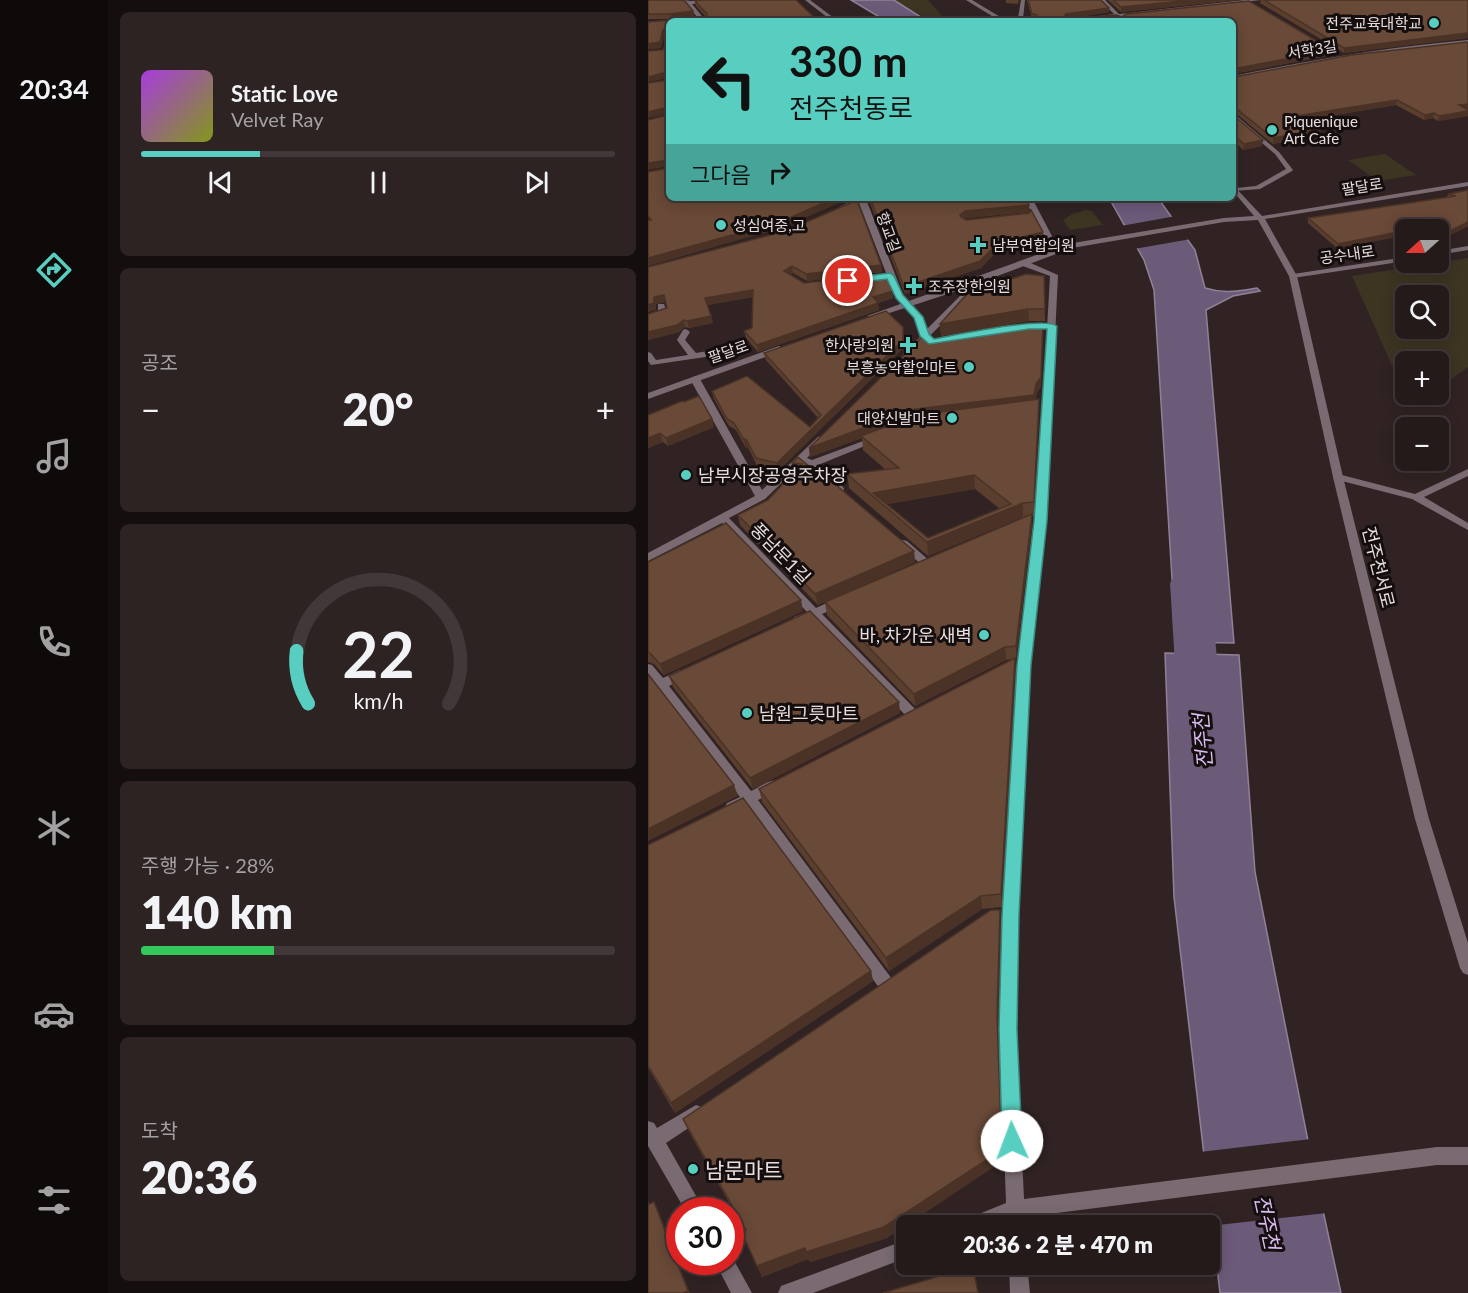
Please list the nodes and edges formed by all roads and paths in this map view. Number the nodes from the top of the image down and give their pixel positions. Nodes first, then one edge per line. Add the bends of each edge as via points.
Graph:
1 (725, 0) edge
2 (807, 0) edge
3 (968, 0) edge
4 (1023, 0) edge
5 (1102, 0) edge
6 (1250, 1) edge
7 (686, 2) edge
8 (1259, 3) edge
9 (1118, 15) junction
10 (1098, 17) edge
11 (700, 18) edge
12 (831, 18) edge
13 (999, 18) edge
14 (1020, 18) edge
15 (1122, 18) edge
16 (1468, 42) edge
17 (666, 51) edge
18 (1332, 51) edge
19 (657, 52) edge
20 (1342, 57) junction
21 (1236, 77) edge
22 (1236, 118) edge
23 (1468, 184) edge
24 (1236, 189) edge
25 (1236, 190) edge
26 (855, 201) edge
27 (862, 201) edge
28 (1030, 201) edge
29 (830, 213) edge
30 (1260, 218) junction
31 (1468, 248) edge
32 (1058, 249) junction
33 (1449, 251) edge
34 (1395, 261) edge
35 (1023, 263) junction
36 (890, 276) junction
37 (1293, 276) junction
38 (879, 277) edge
39 (957, 288) junction
40 (906, 304) junction
41 (661, 306) edge
42 (648, 318) edge
43 (862, 320) edge
44 (687, 332) edge
45 (928, 339) junction
46 (784, 347) edge
47 (648, 355) edge
48 (694, 356) junction
49 (728, 357) dead end
50 (900, 360) edge
51 (695, 379) junction
52 (648, 396) edge
53 (827, 433) edge
54 (885, 436) edge
55 (807, 460) junction
56 (1468, 472) edge
57 (1338, 477) junction
58 (846, 495) edge
59 (761, 497) junction
60 (1416, 497) junction
61 (723, 518) junction
62 (1468, 527) edge
63 (891, 533) edge
64 (648, 558) edge
65 (927, 564) edge
66 (855, 595) edge
67 (814, 613) junction
68 (783, 627) edge
69 (648, 668) edge
70 (691, 670) edge
71 (661, 684) junction
72 (912, 715) edge
73 (790, 777) edge
74 (749, 798) junction
75 (719, 814) edge
76 (1468, 968) edge
77 (886, 984) edge
78 (712, 1101) edge
79 (651, 1135) edge
80 (1468, 1156) edge
81 (687, 1197) edge
82 (1016, 1215) edge
83 (1022, 1215) edge
84 (896, 1253) edge
85 (732, 1275) edge
86 (1019, 1275) edge
87 (742, 1293) edge
88 (788, 1293) edge
89 (1020, 1293) edge

1 - 7 street
2 - 12 street
3 - 13 street
4 - 14 street
5 - 9 street
6 - 8 street
6 - 9 street
7 - 11 street
9 - 10 street
9 - 15 street
16 - 20 street, 서학3길
17 - 19 street
18 - 20 street
20 - 21 street, 서학3길
22 - 24 street via 1277,153 1290,170 1258,188
23 - 30 street, 팔달로
25 - 30 street, 전주천서로
26 - 29 street, 향교길
27 - 36 street, 향교길
28 - 32 street
30 - 32 street, 팔달로 via 1224,220
30 - 37 street, 전주천서로
31 - 33 street
32 - 35 street
34 - 37 street, 공수내로
35 - 39 street
35 - 82 street via 1054,275 1040,408 1034,521 1017,665 1005,915
36 - 38 street, 향교길
36 - 40 street, 향교길
37 - 57 street, 전주천서로
39 - 40 street
39 - 45 street via 967,294
40 - 43 street
40 - 45 street via 918,317
41 - 42 street via 663,314
44 - 48 street, 팔달로 via 681,339
45 - 50 street
46 - 51 street, 팔달로
47 - 48 street, 팔달로 via 654,363
48 - 49 street, 팔달로 via 720,352
51 - 52 street, 팔달로
51 - 59 street, 팔달로
53 - 55 street, 풍남문1길
54 - 55 street
55 - 58 street
55 - 59 street, 풍남문1길
56 - 60 street
57 - 60 street
57 - 76 street, 전주천서로 via 1422,819
59 - 61 street, 풍남문1길
60 - 62 street
61 - 64 street, 풍남문1길
61 - 67 street, 풍남문1길
63 - 65 street
66 - 67 street
67 - 68 street
67 - 72 street, 풍남문1길
69 - 71 street
70 - 71 street
71 - 74 street
73 - 74 street
74 - 75 street
74 - 77 street
78 - 79 street
79 - 81 street
80 - 83 street via 1437,1156 1049,1206
84 - 88 street
85 - 87 street
86 - 89 street

